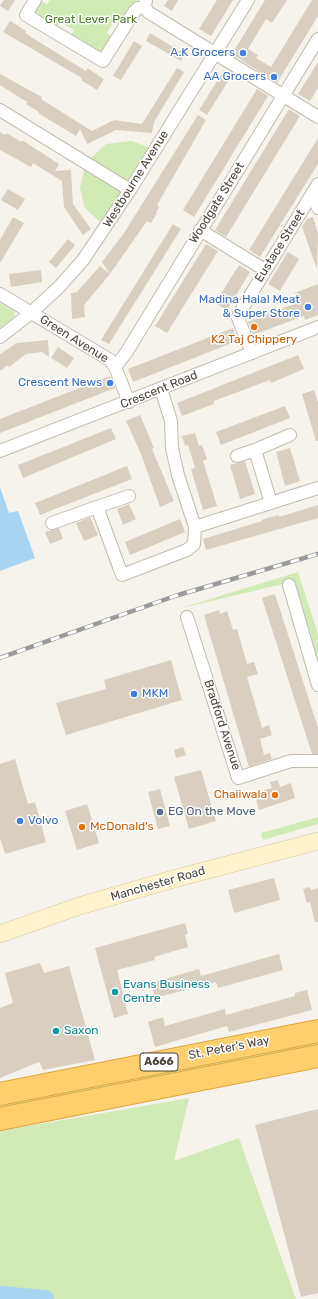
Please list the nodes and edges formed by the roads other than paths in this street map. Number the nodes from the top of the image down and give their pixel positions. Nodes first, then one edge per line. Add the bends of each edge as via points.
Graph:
1 (34, 0) edge
2 (248, 0) edge
3 (146, 6) edge
4 (318, 39) edge
5 (214, 53) junction
6 (283, 96) junction
7 (0, 110) edge
8 (318, 117) edge
9 (315, 189) edge
10 (130, 190) junction
11 (318, 208) edge
12 (200, 230) junction
13 (265, 270) junction
14 (0, 294) edge
15 (31, 313) junction
16 (318, 327) edge
17 (0, 337) edge
18 (252, 353) junction
19 (115, 367) junction
20 (161, 389) junction
21 (129, 402) junction
22 (290, 435) dead end
23 (255, 450) junction
24 (0, 451) edge
25 (237, 456) dead end
26 (318, 488) edge
27 (129, 496) dead end
28 (271, 503) junction
29 (97, 507) junction
30 (52, 524) dead end
31 (195, 527) junction
32 (289, 586) dead end
33 (187, 617) dead end
34 (318, 685) edge
35 (318, 761) edge
36 (318, 841) edge
37 (0, 934) edge
38 (318, 1031) edge
39 (318, 1056) edge
40 (0, 1094) edge
41 (0, 1118) edge

1 - 3 street via 26,15 103,61 134,12
2 - 5 street, Westbourne Avenue
3 - 5 street
4 - 6 street, Woodgate Street
5 - 6 street
5 - 10 street, Westbourne Avenue
6 - 8 street
6 - 12 street, Woodgate Street
7 - 10 street
9 - 11 street
9 - 13 street, Eustace Street
10 - 15 street, Westbourne Avenue via 83,260
12 - 13 street
12 - 19 street, Woodgate Street
13 - 18 street, Eustace Street via 238,318
14 - 15 street, Green Avenue
15 - 17 street, Westbourne Avenue
15 - 19 street, Green Avenue via 106,357
16 - 18 street, Crescent Road
18 - 20 street, Crescent Road
19 - 21 street, Green Avenue
20 - 21 street, Crescent Road
20 - 31 street via 171,421 172,448 178,475
21 - 24 street, Crescent Road
22 - 23 street
23 - 25 street
23 - 28 street
26 - 28 street
27 - 29 street
28 - 31 street
29 - 30 street
29 - 31 street via 122,575 187,550 194,544
32 - 34 street
33 - 35 street, Bradford Avenue via 238,778 290,761
36 - 37 main road, Manchester Road via 79,906
38 - 40 highway, St. Peter's Way / A666
39 - 41 highway, St. Peter's Way / A666

